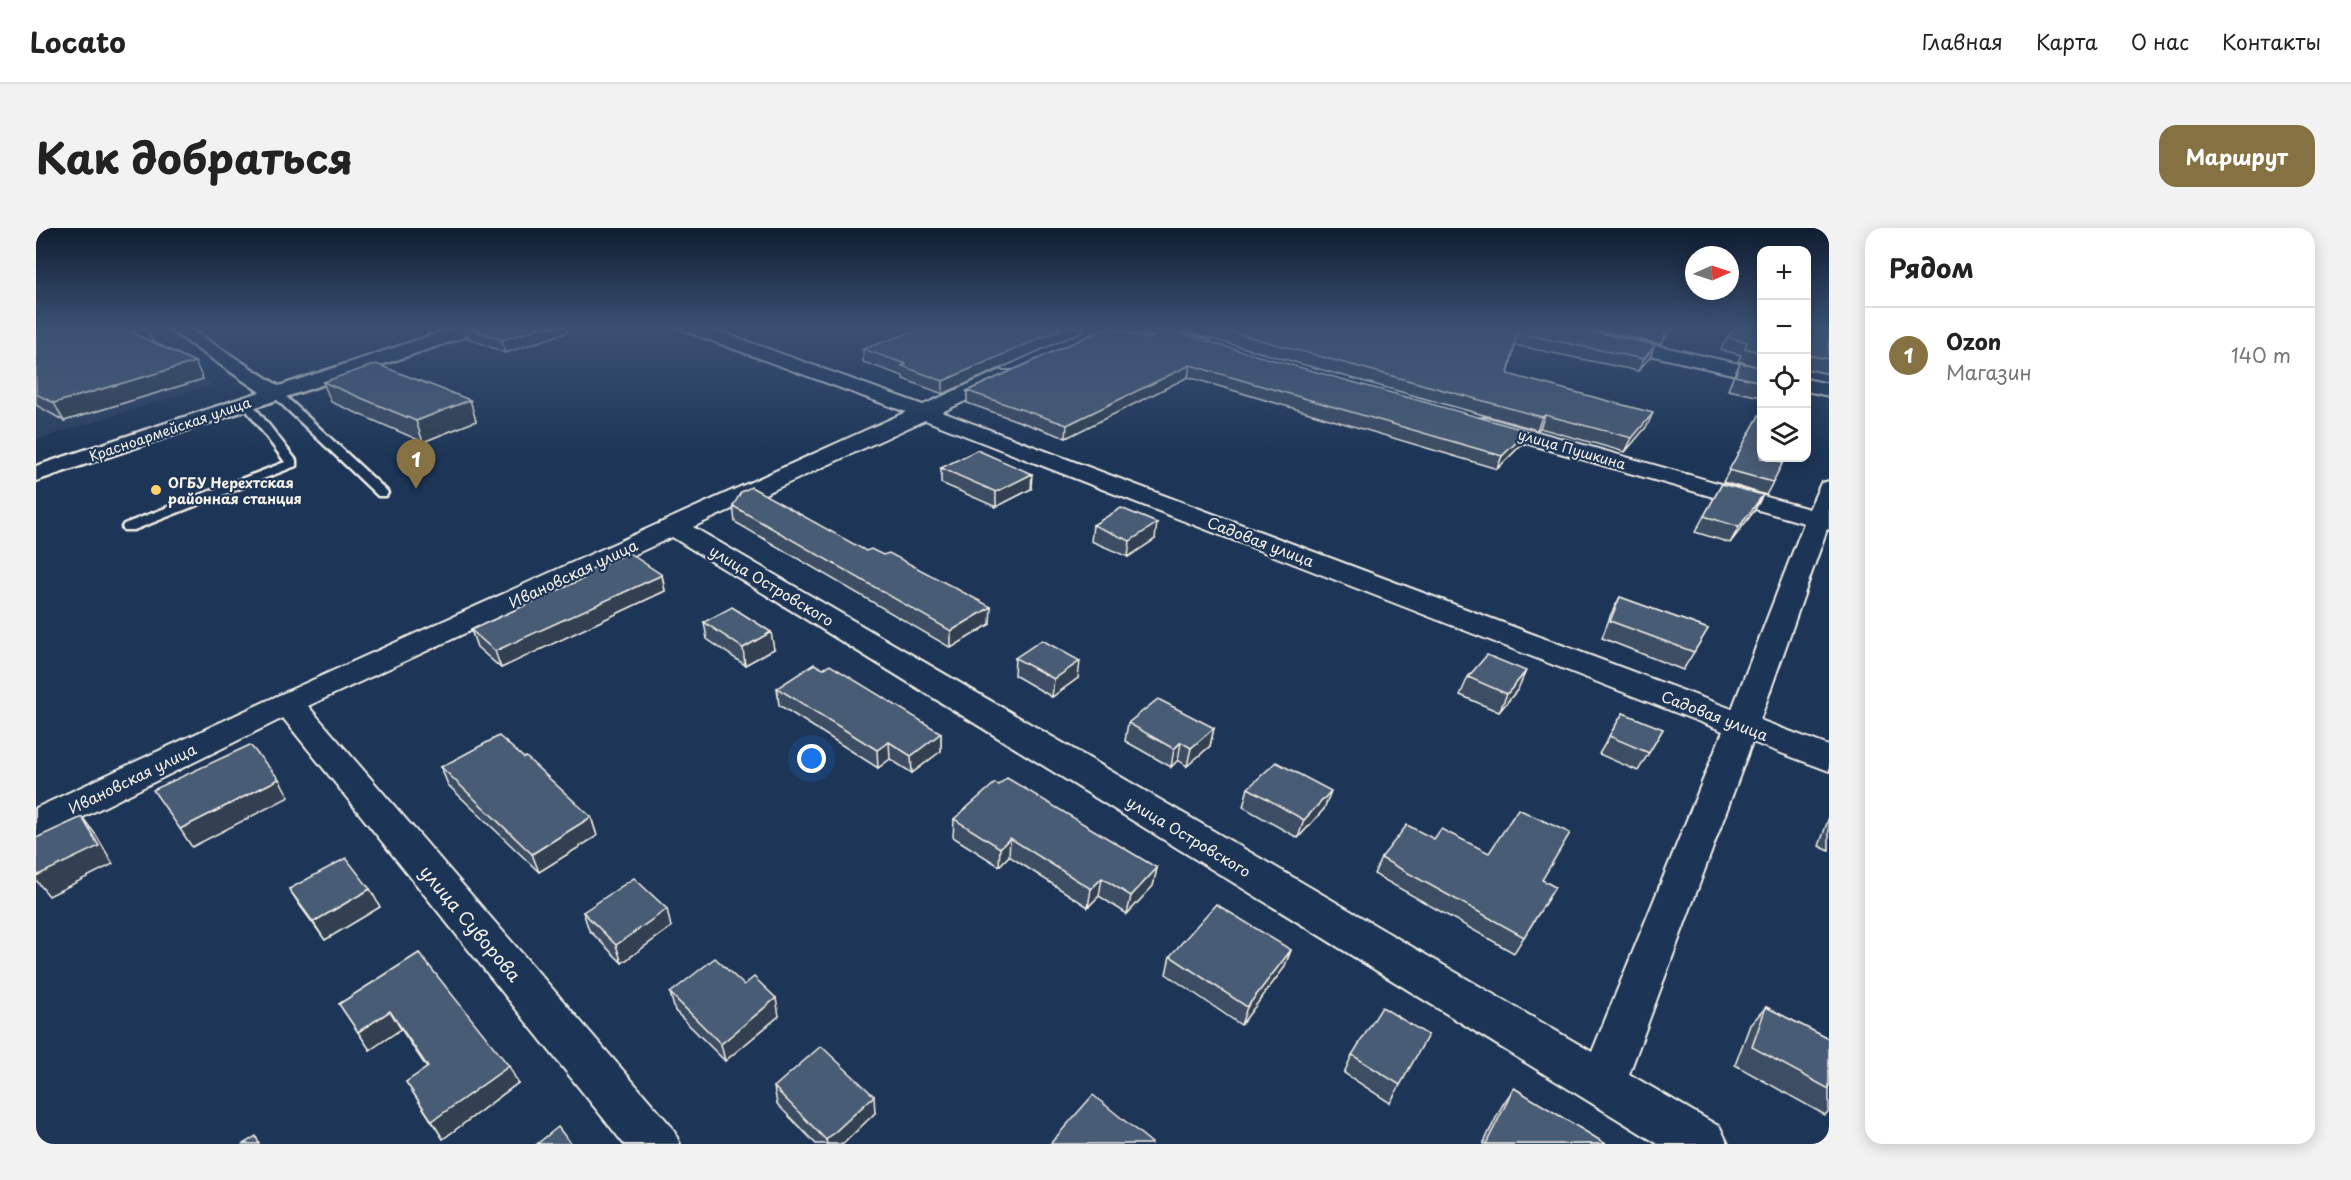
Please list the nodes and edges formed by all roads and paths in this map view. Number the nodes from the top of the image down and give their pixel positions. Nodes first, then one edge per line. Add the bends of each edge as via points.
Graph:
1 (240, 370) edge
2 (349, 370) edge
3 (809, 370) edge
4 (1018, 370) edge
5 (1738, 370) edge
6 (1757, 374) edge
7 (1811, 386) edge
8 (1829, 390) edge
9 (277, 394) junction
10 (247, 404) junction
11 (924, 412) junction
12 (1462, 418) edge
13 (36, 474) edge
14 (1829, 488) edge
15 (382, 493) dead end
16 (1823, 520) edge
17 (129, 527) dead end
18 (674, 527) junction
19 (288, 703) junction
20 (1742, 725) junction
21 (1829, 759) edge
22 (36, 824) edge
23 (1602, 1084) junction
24 (655, 1144) edge
25 (1703, 1144) edge

1 - 9 street
2 - 9 street, Красноармейская улица
3 - 11 street, Садовая улица
4 - 11 street, Ивановская улица
5 - 6 street
7 - 8 street
9 - 10 street, Красноармейская улица
9 - 15 lane
10 - 13 street, Красноармейская улица
10 - 17 lane via 292,463
11 - 18 street, Ивановская улица
11 - 20 street, Садовая улица
12 - 16 street, улица Пушкина
14 - 16 street
16 - 20 street
18 - 19 street, Ивановская улица
18 - 23 street, улица Островского
19 - 22 street, Ивановская улица
19 - 24 street, улица Суворова
20 - 21 street, Садовая улица
20 - 23 street
23 - 25 street, улица Островского

